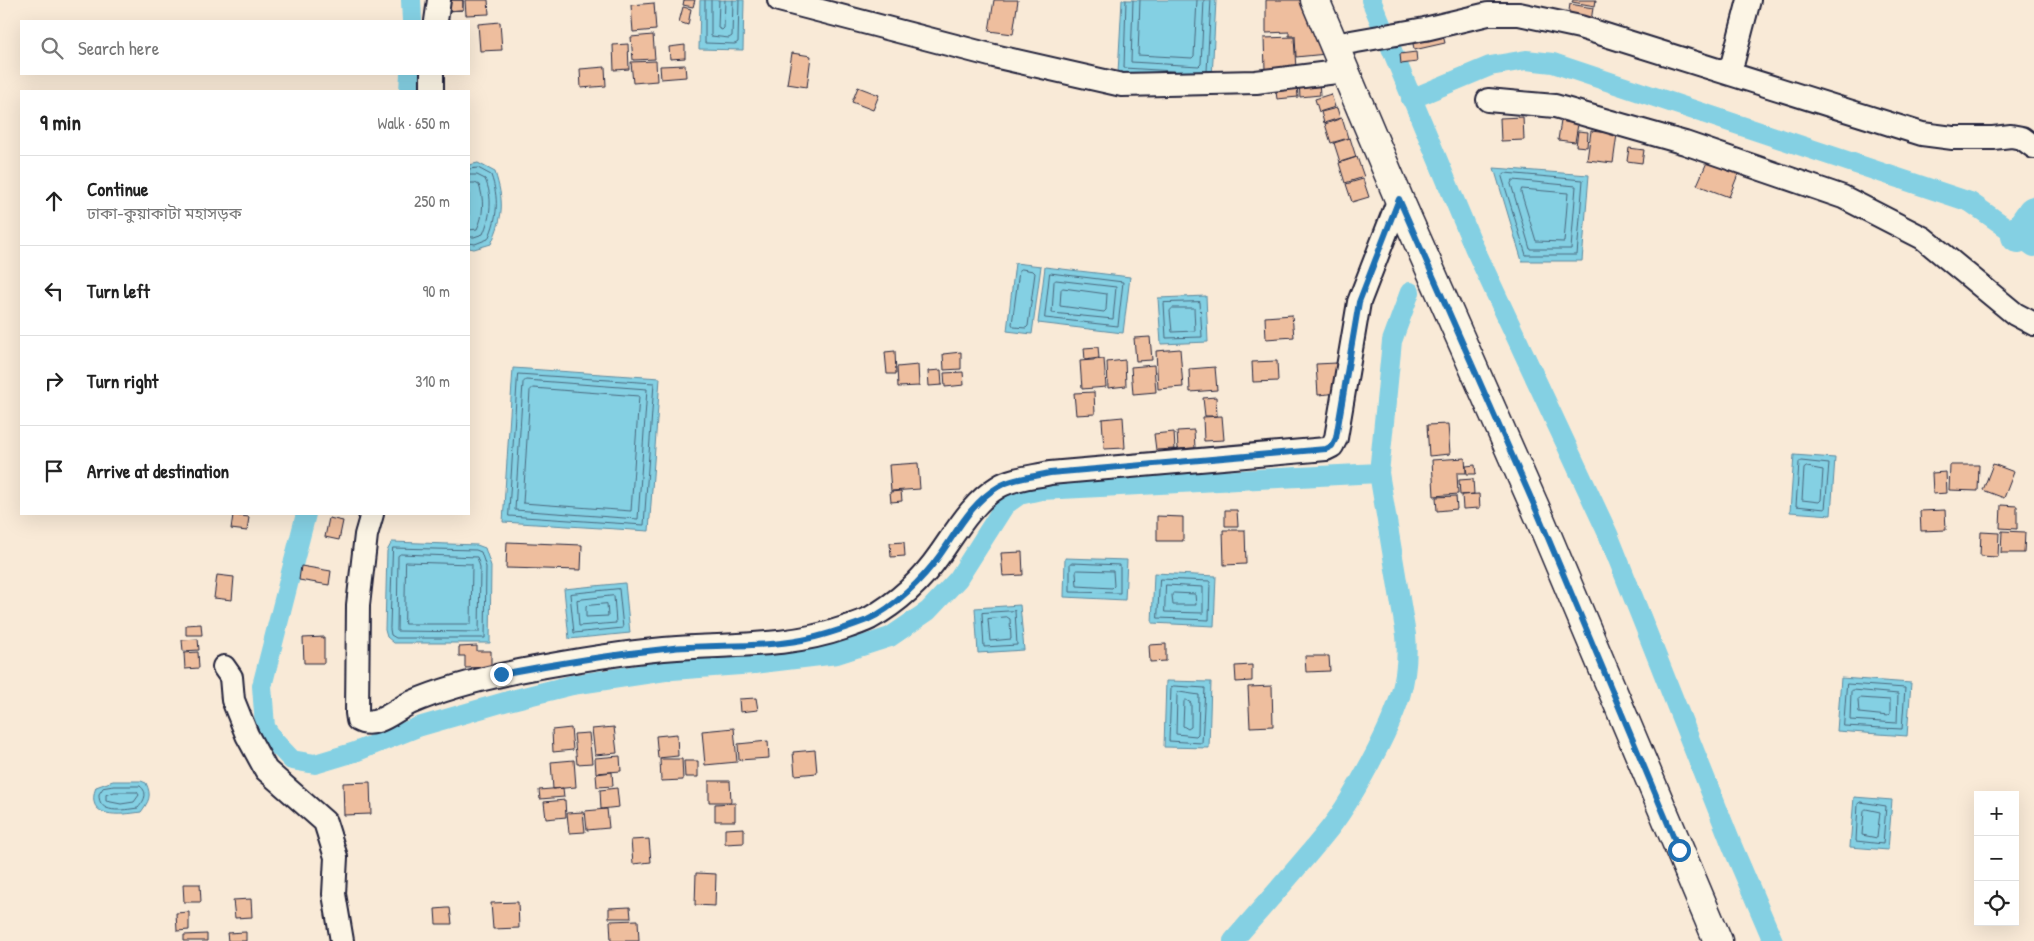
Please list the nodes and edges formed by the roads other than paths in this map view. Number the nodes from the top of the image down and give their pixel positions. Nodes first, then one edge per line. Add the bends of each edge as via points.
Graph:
1 (439, 0) edge
2 (779, 0) edge
3 (1315, 0) edge
4 (1749, 0) edge
5 (436, 20) edge
6 (1334, 45) junction
7 (1345, 71) junction
8 (1730, 73) junction
9 (432, 75) edge
10 (432, 90) edge
11 (1488, 100) dead end
12 (2034, 147) edge
13 (1399, 199) junction
14 (2034, 324) edge
15 (372, 515) edge
16 (224, 667) dead end
17 (342, 941) edge
18 (1718, 941) edge

1 - 5 street
2 - 7 street via 994,56 1122,84 1256,82
3 - 6 main road
4 - 8 street
6 - 7 main road
6 - 8 street via 1488,14 1519,14 1580,26
7 - 13 main road
8 - 12 street via 1922,134 1952,138 2010,136 2022,138
9 - 10 street
11 - 14 street via 1555,106 1685,143 1843,197 1923,238 2015,314
13 - 15 street via 1359,302 1332,446 1059,472 1012,481 998,487 969,513 915,585 869,619 829,633 778,643 675,648 486,677 410,703 375,723 364,724 358,720 357,713 358,605 366,535
13 - 18 main road via 1534,505
16 - 17 street via 231,677 233,700 247,736 266,770 325,822 336,857 334,894

